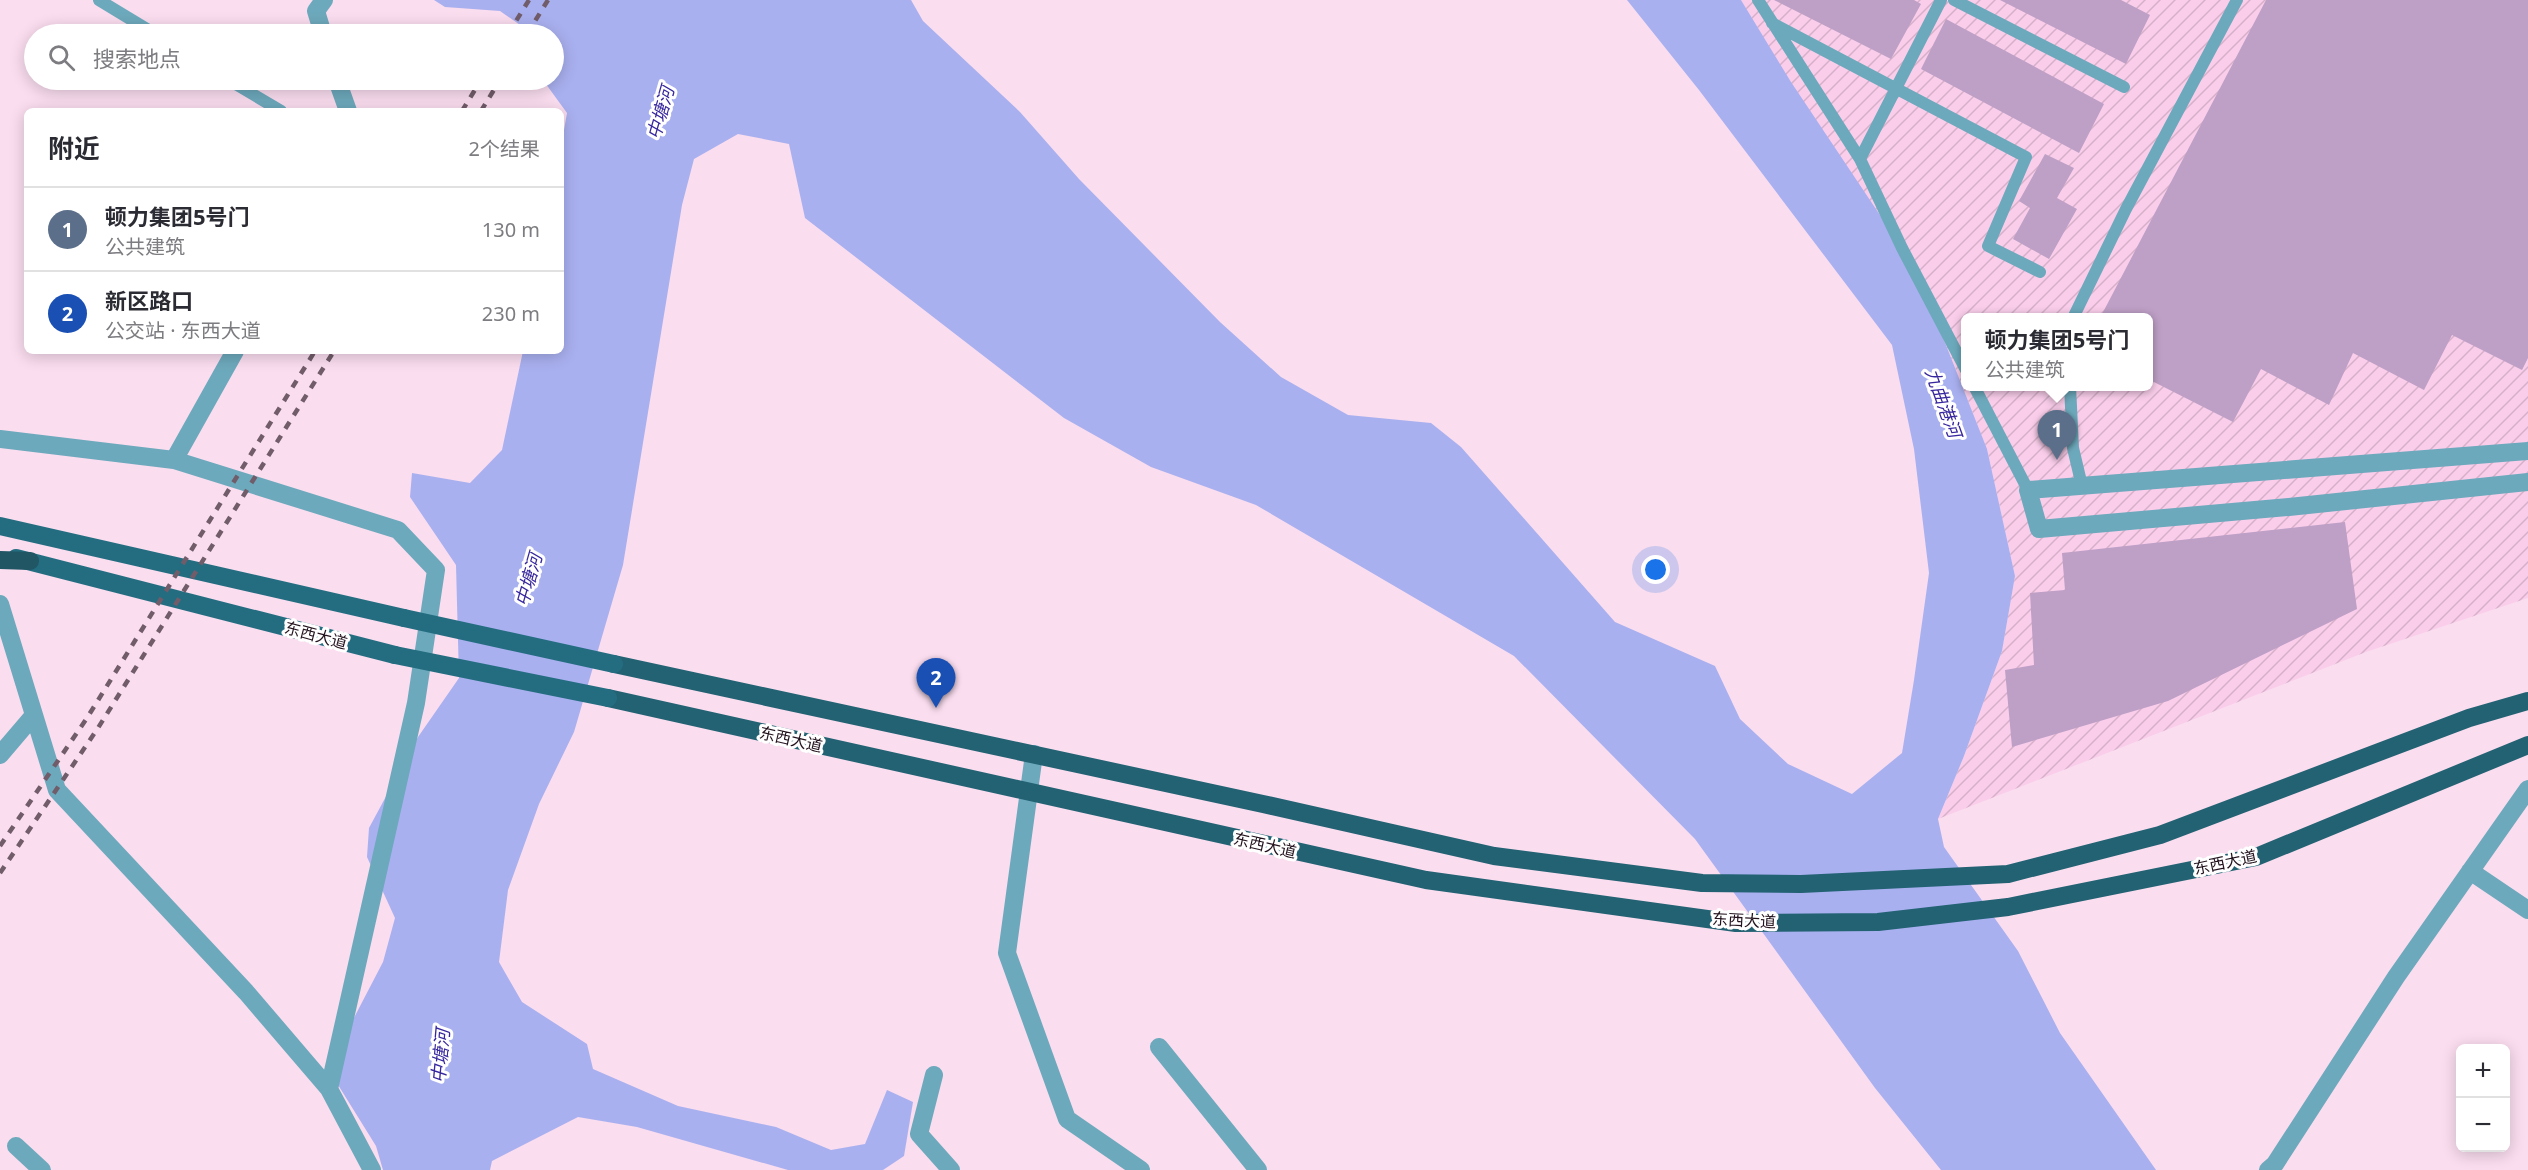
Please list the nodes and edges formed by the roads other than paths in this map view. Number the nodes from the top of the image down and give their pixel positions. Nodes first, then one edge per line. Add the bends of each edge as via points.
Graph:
1 (99, 0) edge
2 (1758, 0) edge
3 (1941, 0) edge
4 (1954, 0) edge
5 (2237, 0) edge
6 (320, 6) edge
7 (1772, 23) junction
8 (139, 24) edge
9 (322, 24) edge
10 (2124, 87) dead end
11 (1896, 88) junction
12 (245, 90) edge
13 (341, 90) edge
14 (275, 108) edge
15 (347, 108) edge
16 (1860, 159) junction
17 (2040, 272) dead end
18 (2075, 313) edge
19 (233, 354) edge
20 (1961, 362) edge
21 (1976, 391) edge
22 (2070, 391) edge
23 (0, 440) edge
24 (2528, 451) edge
25 (174, 460) junction
26 (2528, 482) edge
27 (2082, 486) junction
28 (2028, 490) junction
29 (0, 526) edge
30 (0, 555) edge
31 (0, 560) edge
32 (30, 561) junction
33 (0, 604) edge
34 (614, 664) joint
35 (608, 698) joint
36 (2528, 701) edge
37 (34, 715) junction
38 (2528, 745) edge
39 (1034, 754) junction
40 (0, 755) edge
41 (2528, 789) edge
42 (1028, 792) junction
43 (2470, 871) junction
44 (2528, 910) edge
45 (1159, 1047) dead end
46 (934, 1075) dead end
47 (329, 1089) junction
48 (16, 1146) dead end
49 (2275, 1168) edge
50 (42, 1170) edge
51 (372, 1170) edge
52 (951, 1170) edge
53 (1141, 1170) edge
54 (1258, 1170) edge

1 - 8 lane
2 - 7 lane
3 - 11 lane
4 - 10 lane
5 - 18 lane
6 - 9 street
7 - 11 lane
7 - 16 lane
11 - 16 lane
11 - 17 lane via 2025,157 1988,246
12 - 14 lane
13 - 15 street
16 - 20 lane
19 - 25 street
21 - 28 lane
22 - 27 lane via 2073,448
23 - 25 street
24 - 27 street
25 - 47 street via 398,530 436,570 416,703
26 - 28 street via 2039,529
27 - 28 street
29 - 34 main road, bridge
30 - 32 main road, 东西大道
31 - 32 highway
32 - 35 main road, 东西大道, bridge via 395,655
33 - 37 street
34 - 39 highway
35 - 42 highway, 东西大道
36 - 39 highway via 2469,718 2160,835 2008,874 1801,884 1702,883 1494,856
37 - 40 street
37 - 47 street via 57,790 246,992
38 - 42 highway, 东西大道 via 2256,857 2008,907 1878,922 1736,923 1426,880
39 - 42 street
41 - 43 street
42 - 53 street via 1007,952 1067,1119
43 - 44 street
43 - 49 street via 2396,976
45 - 54 street
46 - 52 street via 919,1134
47 - 51 street
48 - 50 street

